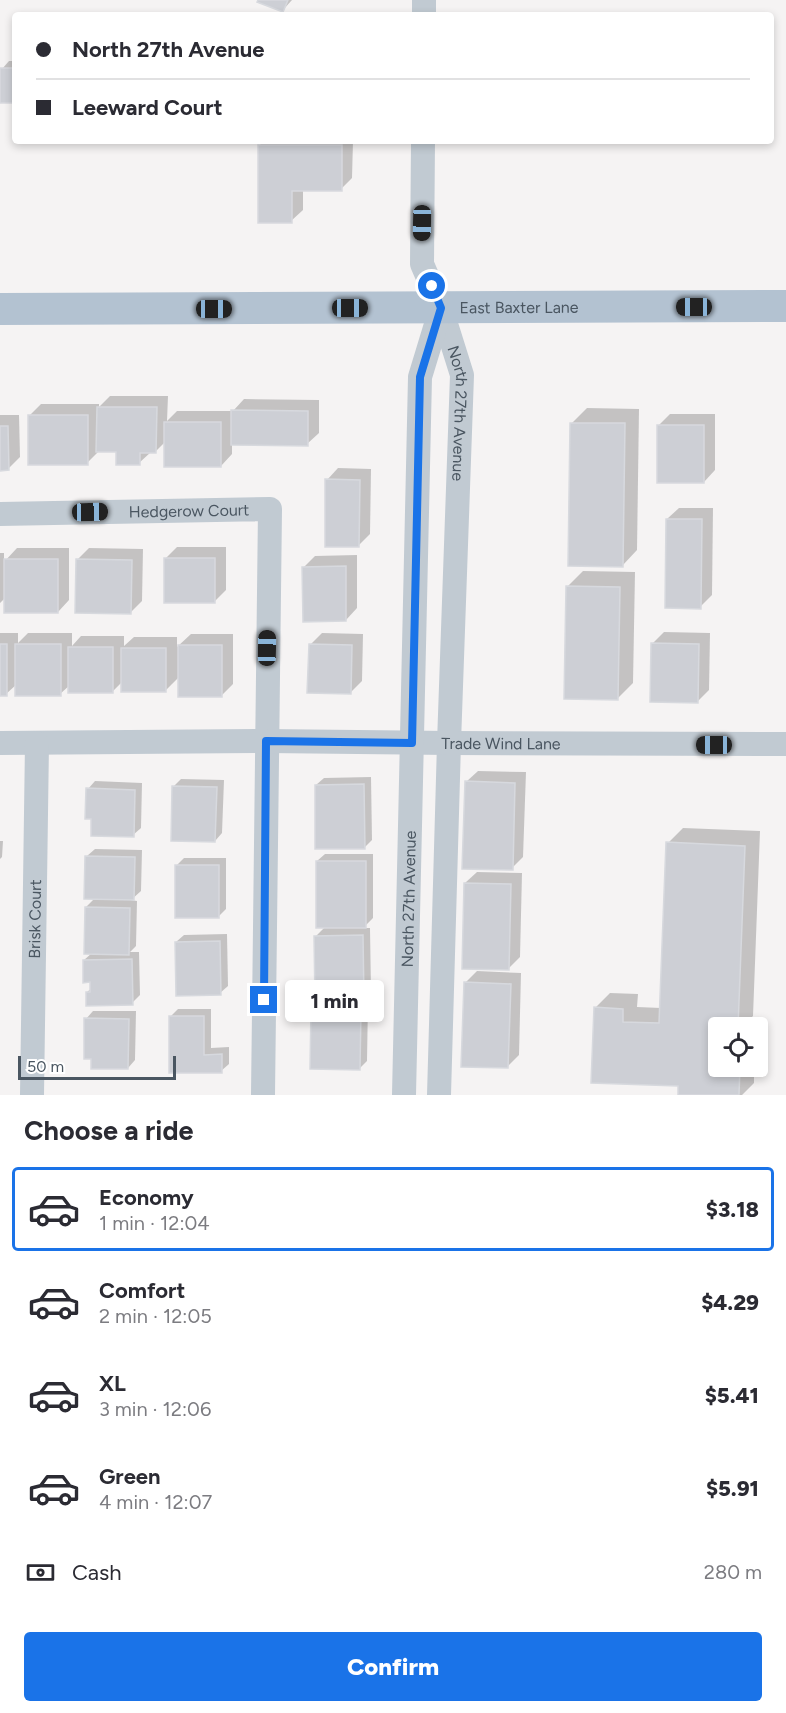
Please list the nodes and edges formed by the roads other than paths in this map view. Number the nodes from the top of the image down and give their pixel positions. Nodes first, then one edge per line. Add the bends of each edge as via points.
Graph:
1 (423, 144) edge
2 (786, 306) edge
3 (441, 308) junction
4 (0, 309) edge
5 (0, 514) edge
6 (266, 741) junction
7 (0, 743) edge
8 (37, 743) junction
9 (412, 743) junction
10 (449, 743) junction
11 (786, 744) edge
12 (32, 1095) edge
13 (263, 1095) edge
14 (404, 1095) edge
15 (440, 1095) edge

1 - 3 street via 422,264
2 - 3 main road, East Baxter Lane
3 - 4 main road, East Baxter Lane
3 - 9 street, North 27th Avenue via 420,377
3 - 10 street, North 27th Avenue via 462,375
5 - 6 street, Hedgerow Court via 270,509
6 - 8 street, Trade Wind Lane
6 - 9 street, Trade Wind Lane
6 - 13 street
7 - 8 street, Trade Wind Lane
8 - 12 street, Brisk Court
9 - 10 street, Trade Wind Lane
9 - 14 street, North 27th Avenue
10 - 11 street, Trade Wind Lane
10 - 15 street, North 27th Avenue

